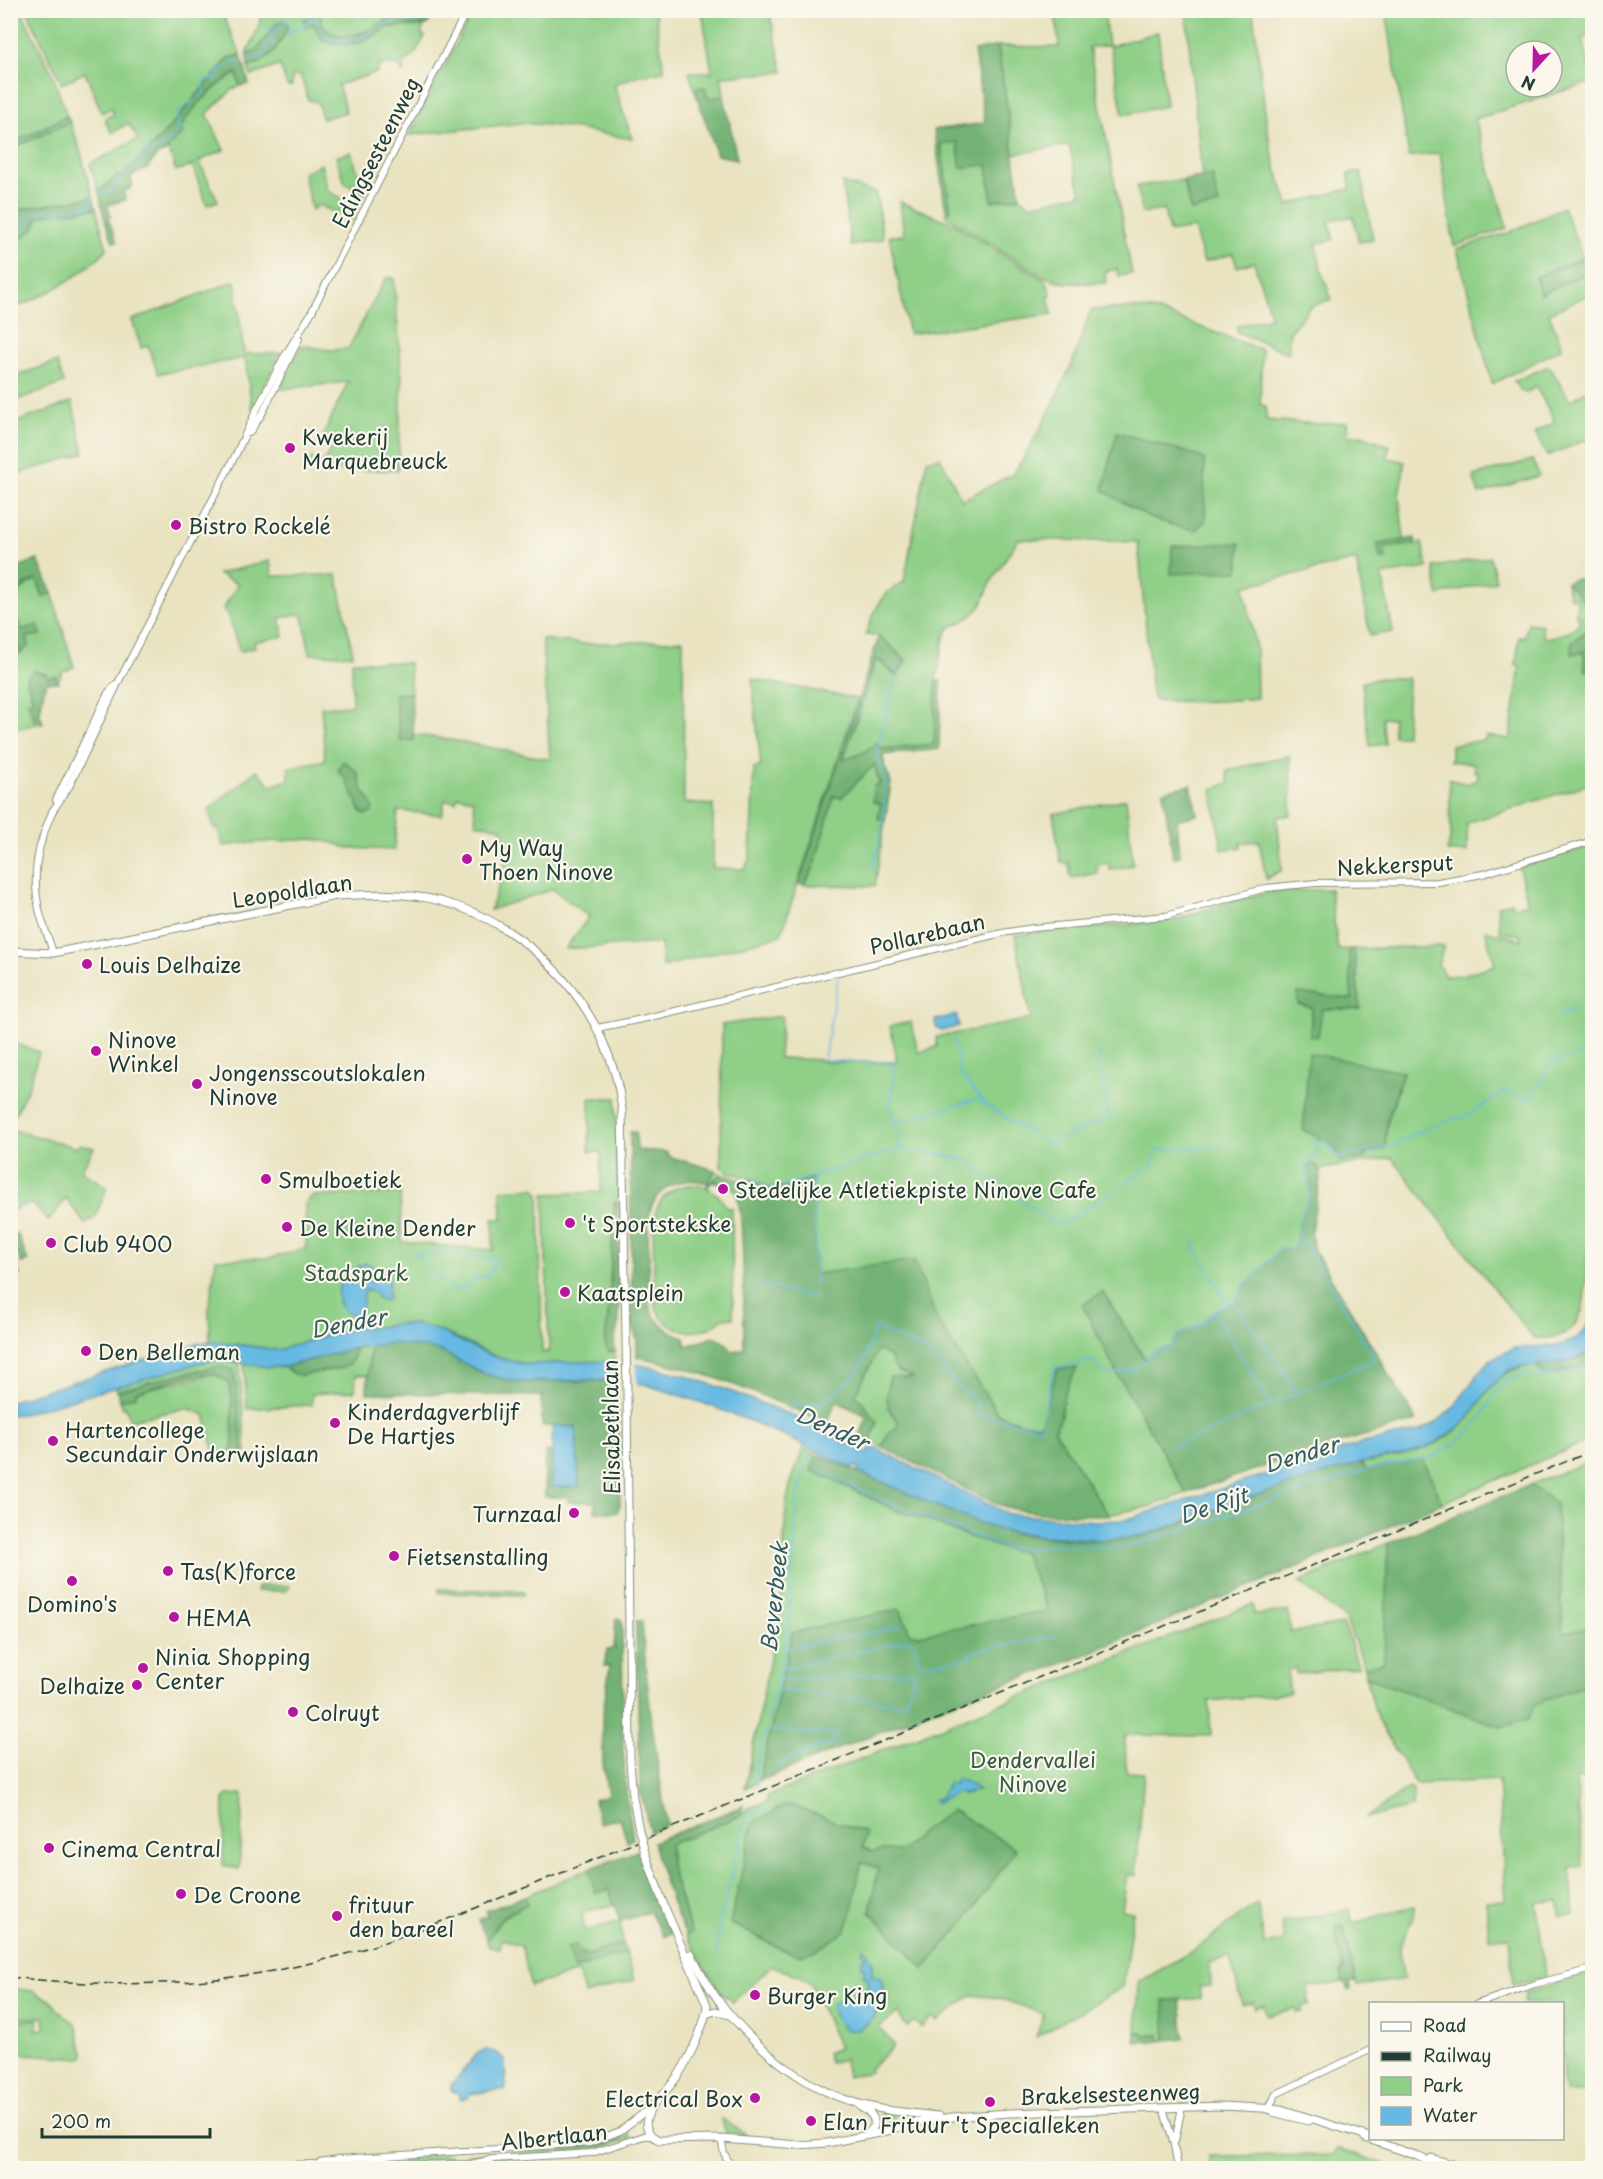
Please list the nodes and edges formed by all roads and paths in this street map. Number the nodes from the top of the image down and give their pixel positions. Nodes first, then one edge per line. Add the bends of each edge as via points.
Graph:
1 (467, 10) edge
2 (1593, 841) edge
3 (1266, 888) joint
4 (10, 951) edge
5 (53, 953) junction
6 (597, 1028) junction
7 (677, 1931) junction
8 (1593, 1969) edge
9 (1483, 2002) edge
10 (706, 2014) junction
11 (730, 2015) junction
12 (1369, 2051) edge
13 (853, 2102) junction
14 (652, 2107) junction
15 (1182, 2107) junction
16 (1163, 2108) junction
17 (1268, 2110) junction
18 (953, 2117) junction
19 (867, 2135) junction
20 (652, 2136) junction
21 (1369, 2137) edge
22 (721, 2139) junction
23 (1369, 2140) edge
24 (1369, 2140) edge
25 (1379, 2140) edge
26 (1174, 2145) junction
27 (464, 2152) junction
28 (311, 2164) junction
29 (460, 2165) junction
30 (227, 2169) edge
31 (732, 2169) edge
32 (1178, 2169) edge
33 (1443, 2169) edge
34 (1466, 2169) edge

1 - 5 main road, Edingsesteenweg via 262,414 237,454 43,831 35,880 38,907
2 - 3 main road, Nekkersput via 1483,874 1438,882 1316,883
3 - 6 main road, Pollarebaan via 1166,916 1002,933
4 - 5 main road, Leopoldlaan
5 - 6 main road, Leopoldlaan via 336,896 410,895 468,910 534,950 566,980
6 - 7 main road, Elisabethlaan, bridge via 613,1063 621,1109 633,1798 645,1853
7 - 10 main road via 706,2001
7 - 11 main road
8 - 9 main road
10 - 11 main road via 714,2011
10 - 14 main road, Albertlaan via 679,2075
11 - 13 main road via 766,2052 823,2090
12 - 17 main road via 1276,2094
13 - 18 main road, Brakelsesteenweg via 897,2112
13 - 19 main road via 874,2118 874,2126
14 - 20 main road via 646,2121
14 - 27 main road, Albertlaan via 620,2131 590,2143
15 - 16 main road, Brakelsesteenweg
15 - 17 main road, Brakelsesteenweg
15 - 26 main road
16 - 18 main road, Brakelsesteenweg
16 - 26 main road
17 - 21 main road, Brakelsesteenweg via 1287,2111
17 - 23 main road, Brakelsesteenweg
18 - 19 main road, Brakelsesteenweg
19 - 22 main road, Brakelsesteenweg via 799,2145
20 - 22 main road, Albertlaan via 659,2140
20 - 29 main road, Albertlaan via 592,2153
22 - 31 main road
24 - 33 main road, Brakelsesteenweg
25 - 34 main road, Brakelsesteenweg
26 - 32 main road
27 - 28 main road, Albertlaan
27 - 29 main road via 457,2156
28 - 29 main road, Albertlaan
28 - 30 main road, Albertlaan

